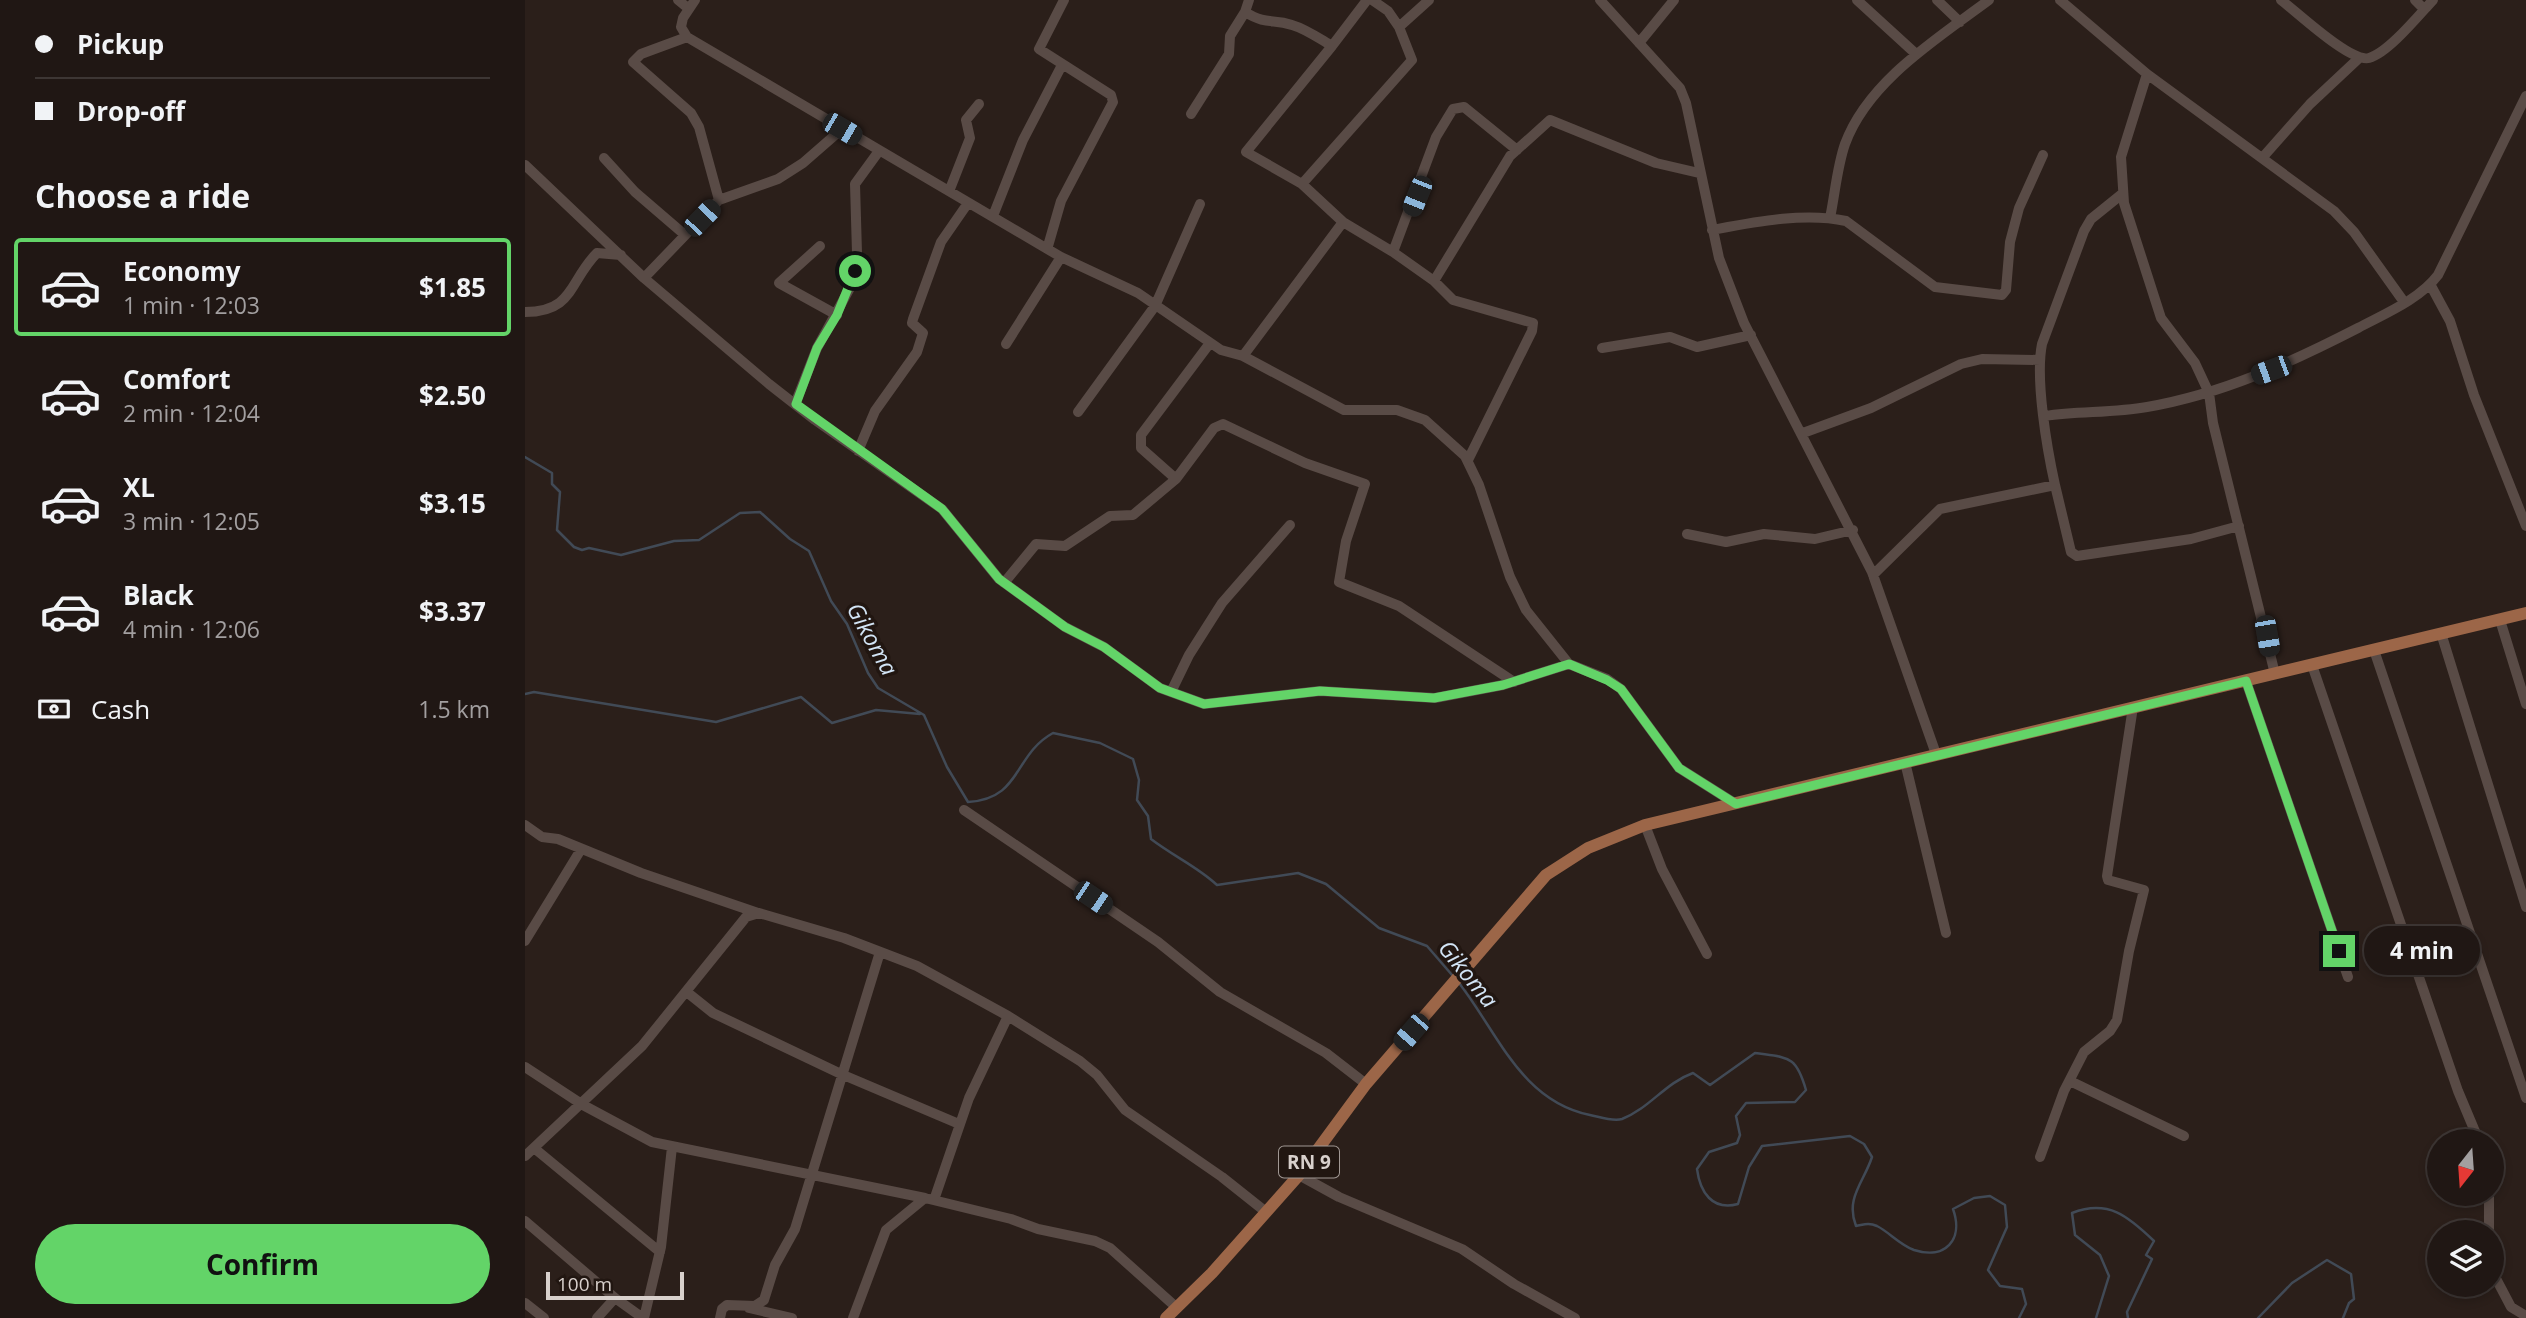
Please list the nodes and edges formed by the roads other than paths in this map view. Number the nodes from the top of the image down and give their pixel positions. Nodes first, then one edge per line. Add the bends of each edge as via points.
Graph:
1 (678, 0) edge
2 (1064, 0) edge
3 (1249, 0) edge
4 (1369, 0) edge
5 (1429, 0) edge
6 (1600, 0) edge
7 (1674, 0) edge
8 (1857, 0) edge
9 (1937, 0) edge
10 (1989, 0) edge
11 (2060, 0) edge
12 (2281, 0) edge
13 (2415, 0) edge
14 (2433, 0) edge
15 (692, 4) edge
16 (2424, 9) junction
17 (1245, 12) junction
18 (1960, 22) junction
19 (1399, 27) junction
20 (687, 37) junction
21 (1639, 43) junction
22 (1332, 46) junction
23 (1916, 54) junction
24 (2358, 59) junction
25 (1062, 65) junction
26 (2147, 74) junction
27 (2526, 96) edge
28 (979, 104) dead end
29 (1191, 114) dead end
30 (842, 129) junction
31 (879, 150) junction
32 (1517, 150) junction
33 (2043, 155) dead end
34 (2263, 157) junction
35 (604, 159) dead end
36 (525, 165) edge
37 (1699, 173) junction
38 (1302, 184) junction
39 (950, 189) junction
40 (2122, 194) junction
41 (719, 200) junction
42 (968, 203) junction
43 (1200, 204) dead end
44 (993, 216) junction
45 (1830, 218) junction
46 (1343, 222) junction
47 (1712, 230) junction
48 (685, 235) junction
49 (820, 246) dead end
50 (1048, 246) junction
51 (1393, 252) junction
52 (621, 255) junction
53 (1061, 257) junction
54 (644, 278) junction
55 (1434, 281) junction
56 (2430, 284) junction
57 (2404, 302) junction
58 (1155, 306) junction
59 (525, 313) edge
60 (837, 315) junction
61 (1751, 335) junction
62 (1210, 343) junction
63 (1006, 344) dead end
64 (1602, 348) dead end
65 (1243, 356) junction
66 (2039, 360) junction
67 (2209, 393) junction
68 (796, 404) junction
69 (1077, 412) dead end
70 (2045, 416) junction
71 (1803, 433) junction
72 (858, 451) junction
73 (1468, 460) junction
74 (1176, 479) junction
75 (2056, 485) junction
76 (1290, 525) dead end
77 (2239, 526) junction
78 (2526, 526) edge
79 (1853, 530) junction
80 (1687, 534) dead end
81 (1873, 575) junction
82 (1004, 583) junction
83 (2526, 613) edge
84 (2500, 620) junction
85 (2441, 633) junction
86 (2374, 650) junction
87 (1569, 664) junction
88 (2312, 665) junction
89 (2275, 674) junction
90 (2246, 681) junction
91 (1514, 682) junction
92 (1171, 692) junction
93 (2526, 704) edge
94 (2133, 707) junction
95 (1936, 754) junction
96 (1905, 762) junction
97 (1736, 804) junction
98 (964, 810) dead end
99 (525, 825) edge
100 (1644, 825) junction
101 (580, 851) junction
102 (2526, 907) edge
103 (759, 913) junction
104 (1946, 933) dead end
105 (525, 941) edge
106 (880, 952) junction
107 (1707, 954) dead end
108 (2348, 977) dead end
109 (688, 993) junction
110 (1008, 1016) junction
111 (525, 1067) edge
112 (841, 1074) junction
113 (2070, 1081) junction
114 (1366, 1084) junction
115 (2526, 1098) edge
116 (583, 1105) junction
117 (959, 1124) junction
118 (2474, 1129) edge
119 (2184, 1136) dead end
120 (672, 1147) junction
121 (534, 1149) junction
122 (525, 1156) edge
123 (2040, 1157) dead end
124 (810, 1175) junction
125 (1299, 1175) junction
126 (930, 1199) junction
127 (1266, 1212) junction
128 (525, 1221) edge
129 (660, 1252) junction
130 (2504, 1294) edge
131 (615, 1298) junction
132 (525, 1303) edge
133 (742, 1307) junction
134 (1176, 1307) junction
135 (2526, 1316) edge
136 (544, 1318) edge
137 (597, 1318) edge
138 (644, 1318) edge
139 (720, 1318) edge
140 (792, 1318) edge
141 (853, 1318) edge
142 (1166, 1318) edge
143 (1575, 1318) edge

1 - 15 street
2 - 25 street via 1039,49
3 - 17 street
4 - 19 street via 1388,11
4 - 22 street
5 - 19 street
6 - 21 street
7 - 21 street
8 - 23 street
9 - 18 street
10 - 18 street
11 - 26 street
12 - 24 street
13 - 16 street
14 - 16 street
15 - 20 street via 681,27
16 - 24 street via 2373,58
17 - 22 street via 1269,23 1299,27
17 - 29 street via 1230,36 1229,54
18 - 23 street
19 - 38 street via 1412,60
20 - 30 street
20 - 41 street via 641,54 633,62 691,113
21 - 37 street via 1680,88
22 - 38 street via 1246,152
23 - 45 street via 1886,81 1848,138
24 - 34 street
25 - 44 street via 1023,140
25 - 50 street via 1111,95 1114,102 1061,201
26 - 34 street
26 - 40 street via 2122,157
27 - 56 street
28 - 39 street via 967,120 970,138
30 - 31 street
30 - 41 street via 778,178
31 - 39 street
31 - 60 street via 855,184 855,271
32 - 37 street via 1553,120 1656,163
32 - 51 street via 1464,107 1453,109 1436,138
32 - 55 street
33 - 45 street via 2019,208 2002,295 1935,287 1854,225
34 - 57 street via 2346,223
35 - 48 street
36 - 52 street
37 - 47 street
38 - 46 street
39 - 42 street
40 - 66 street via 2091,219 2084,231 2047,323
40 - 67 street via 2161,318 2195,363
41 - 48 street
42 - 44 street
42 - 72 street via 941,242 913,318 912,323 923,333 917,352 875,411
43 - 58 street
44 - 50 street
45 - 47 street via 1759,221
46 - 51 street
46 - 65 street
47 - 61 street
48 - 54 street
49 - 60 street via 779,283
50 - 53 street
51 - 55 street
52 - 54 street
52 - 59 street via 597,253 565,299 550,309
53 - 58 street via 1138,293
53 - 63 street
54 - 68 street
55 - 73 street via 1453,300 1526,319 1534,326
56 - 57 street
56 - 78 street via 2450,321
57 - 67 street via 2282,365
58 - 62 street
58 - 69 street
60 - 68 street via 817,348
61 - 64 street via 1697,347 1669,337
61 - 71 street
62 - 65 street
62 - 74 street via 1139,440 1141,448
65 - 73 street via 1344,410 1409,413 1425,420
66 - 70 street
66 - 71 street via 1982,359 1961,364 1871,408
67 - 70 street via 2147,407
67 - 77 street
68 - 72 street
70 - 75 street
71 - 79 street
72 - 82 street via 942,509
73 - 87 street via 1515,588 1526,610
74 - 82 street via 1133,515 1110,516 1065,546 1036,544
74 - 91 street via 1214,428 1223,424 1299,460 1365,484 1346,541 1339,582 1399,606
75 - 77 street via 2071,552 2077,556 2191,539
75 - 81 street via 1940,509
76 - 92 street via 1222,603
77 - 89 street
79 - 80 street via 1815,539 1764,534 1726,542
79 - 81 street
81 - 95 street
82 - 92 street via 1065,627 1104,647 1149,682
83 - 84 main road, RN 9
84 - 85 main road, RN 9
84 - 93 street
85 - 86 main road, RN 9
85 - 102 street
86 - 88 main road, RN 9
86 - 115 street
87 - 91 street
87 - 97 street via 1621,689 1679,768
88 - 89 main road, RN 9
88 - 118 street
89 - 90 main road, RN 9
90 - 94 main road, RN 9
90 - 108 street
91 - 92 street via 1434,698 1320,691 1204,704
94 - 95 main road, RN 9
94 - 113 street via 2107,876 2144,890 2115,1026 2088,1047
95 - 96 main road, RN 9
96 - 97 main road, RN 9
96 - 104 street
97 - 100 main road, RN 9
98 - 114 street via 1158,942 1220,992 1326,1053
99 - 101 street via 542,837 558,839
100 - 107 street
100 - 114 main road, RN 9 via 1588,848 1546,876
101 - 103 street
101 - 105 street
103 - 106 street
103 - 109 street via 746,917
106 - 110 street via 924,969
106 - 112 street
109 - 112 street via 713,1013
109 - 116 street
110 - 117 street
110 - 127 street via 1080,1060 1125,1110
111 - 116 street
112 - 117 street
112 - 124 street
113 - 119 street
113 - 123 street
114 - 125 main road, RN 9
116 - 120 street via 641,1137
116 - 121 street
117 - 126 street
120 - 124 street
120 - 129 street
121 - 122 street
121 - 129 street
124 - 126 street
124 - 133 street via 795,1229 775,1265 764,1300 755,1307
125 - 127 main road, RN 9
125 - 143 street via 1462,1249
126 - 134 street via 1103,1244
126 - 141 street via 886,1230
127 - 134 main road, RN 9
128 - 131 street
129 - 138 street
130 - 135 street via 2511,1307
131 - 137 street
131 - 138 street
132 - 136 street
133 - 139 street via 727,1305
133 - 140 street
134 - 142 main road, RN 9

